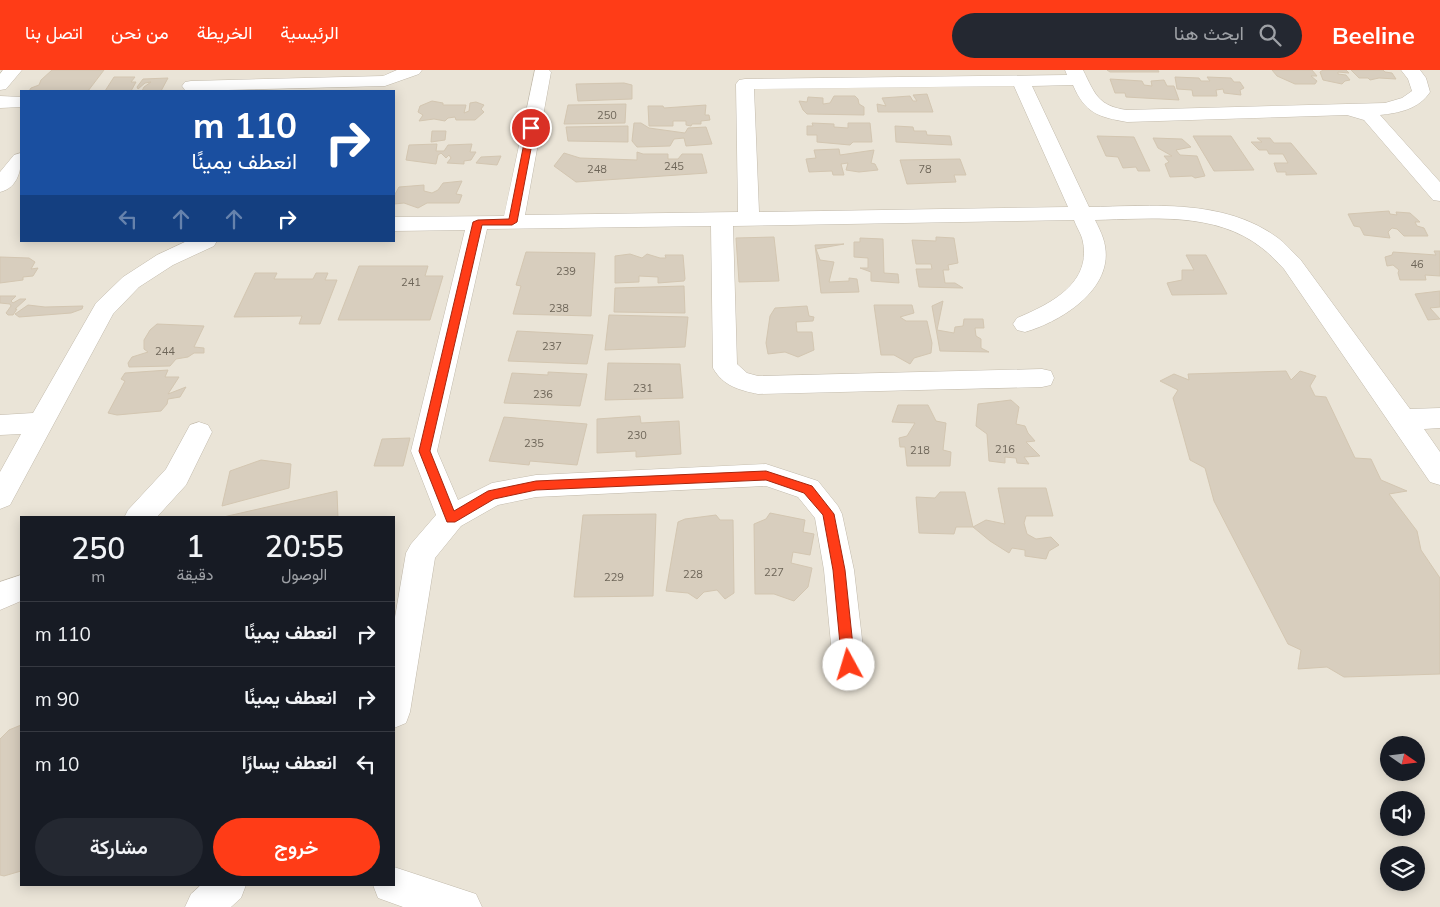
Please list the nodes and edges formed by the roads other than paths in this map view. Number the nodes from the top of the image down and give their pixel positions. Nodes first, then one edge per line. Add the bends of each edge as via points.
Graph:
1 (13, 70) edge
2 (413, 70) edge
3 (1410, 70) edge
4 (542, 72) dead end
5 (1076, 75) edge
6 (806, 77) edge
7 (1021, 82) junction
8 (0, 85) edge
9 (359, 87) edge
10 (188, 89) edge
11 (0, 102) edge
12 (20, 102) edge
13 (1360, 111) junction
14 (20, 160) edge
15 (0, 186) edge
16 (1440, 195) edge
17 (1082, 213) junction
18 (722, 218) junction
19 (750, 218) junction
20 (478, 222) junction
21 (512, 222) junction
22 (395, 224) edge
23 (204, 242) edge
24 (1025, 324) dead end
25 (1042, 378) dead end
26 (1440, 418) edge
27 (1403, 419) junction
28 (41, 424) junction
29 (0, 426) edge
30 (199, 432) dead end
31 (1440, 474) edge
32 (0, 497) edge
33 (140, 516) edge
34 (451, 518) junction
35 (20, 588) edge
36 (0, 596) edge
37 (849, 665) dead end
38 (395, 706) edge
39 (227, 886) edge
40 (394, 886) edge
41 (204, 907) edge
42 (464, 907) edge

1 - 8 street
2 - 9 street
3 - 13 street via 1417,78 1421,92 1415,100 1394,108
4 - 21 street
5 - 7 street
5 - 13 street via 1093,106 1109,114
6 - 7 street
6 - 19 street via 745,84
7 - 17 street
9 - 10 street
11 - 12 street
13 - 16 street via 1371,116
14 - 15 street
17 - 19 street
17 - 24 street via 1093,239 1094,264 1082,289 1059,309
17 - 27 street via 1206,215 1240,226 1269,242 1292,264
18 - 19 street
18 - 21 street
18 - 25 street via 725,368 739,380 758,384
20 - 21 street
20 - 22 street
20 - 34 street via 424,451
23 - 28 street via 165,260 131,282 104,309
26 - 27 street
27 - 31 street
28 - 29 street
28 - 32 street
30 - 33 street via 176,477
34 - 37 street via 492,495 536,486 766,475 808,489 828,514 839,570
34 - 38 street via 421,553
35 - 36 street
39 - 41 street
40 - 42 street

